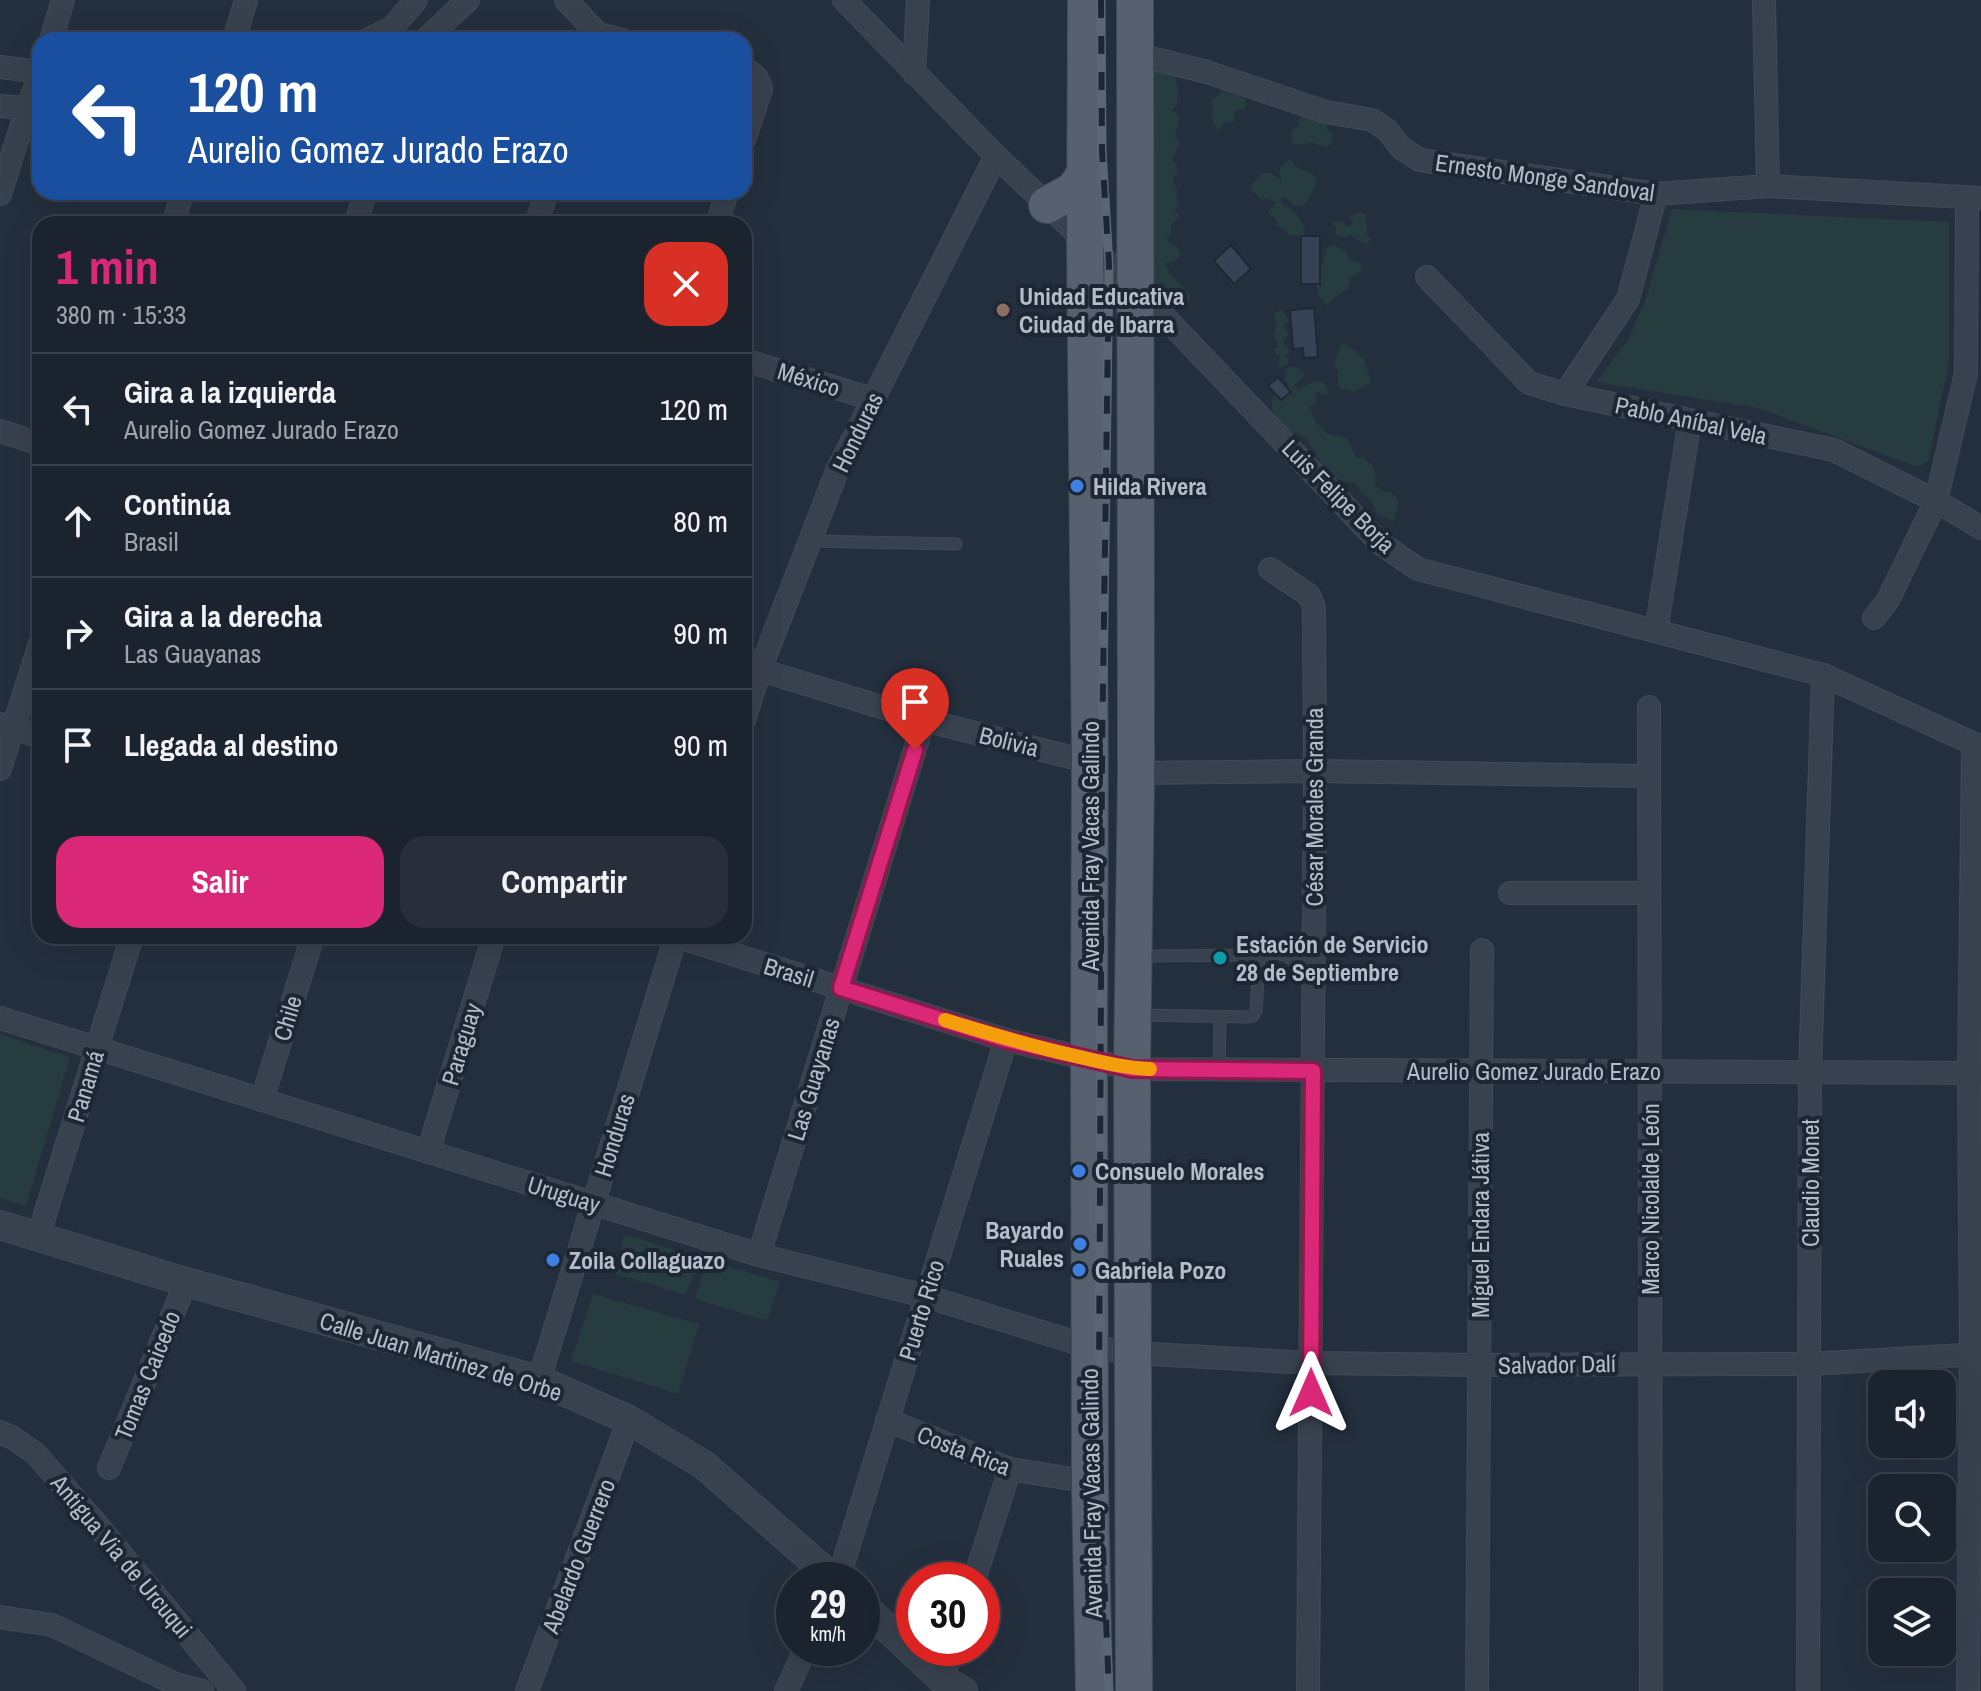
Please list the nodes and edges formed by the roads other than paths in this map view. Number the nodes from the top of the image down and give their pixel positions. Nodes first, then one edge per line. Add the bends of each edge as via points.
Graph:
1 (63, 0) edge
2 (246, 0) edge
3 (416, 0) edge
4 (468, 0) edge
5 (566, 0) edge
6 (844, 0) edge
7 (918, 0) edge
8 (1086, 0) edge
9 (1135, 0) edge
10 (1764, 0) edge
11 (53, 32) edge
12 (236, 32) edge
13 (396, 32) edge
14 (434, 32) edge
15 (593, 32) edge
16 (1134, 54) junction
17 (0, 67) edge
18 (32, 72) edge
19 (914, 73) junction
20 (752, 76) edge
21 (0, 106) edge
22 (32, 109) edge
23 (32, 112) edge
24 (752, 116) edge
25 (996, 156) junction
26 (1085, 174) junction
27 (1768, 186) junction
28 (0, 194) edge
29 (1656, 194) junction
30 (1974, 198) edge
31 (1047, 205) junction
32 (1085, 242) junction
33 (1427, 277) dead end
34 (1136, 287) junction
35 (752, 362) edge
36 (1565, 394) junction
37 (873, 399) junction
38 (1690, 420) junction
39 (0, 431) edge
40 (32, 441) edge
41 (1936, 501) junction
42 (1981, 528) edge
43 (810, 541) junction
44 (956, 544) dead end
45 (1270, 569) dead end
46 (1874, 618) dead end
47 (1656, 631) junction
48 (32, 663) edge
49 (752, 667) edge
50 (1823, 675) junction
51 (1649, 707) dead end
52 (924, 720) junction
53 (6, 726) edge
54 (32, 734) edge
55 (1977, 746) edge
56 (1090, 762) junction
57 (0, 769) edge
58 (1315, 771) junction
59 (1136, 773) junction
60 (1649, 776) junction
61 (1510, 893) dead end
62 (1649, 893) junction
63 (130, 944) edge
64 (311, 944) edge
65 (492, 944) edge
66 (673, 944) edge
67 (701, 944) edge
68 (1482, 950) dead end
69 (1133, 956) junction
70 (1257, 958) junction
71 (1313, 983) junction
72 (841, 988) junction
73 (1132, 1015) junction
74 (1220, 1017) junction
75 (0, 1018) edge
76 (1006, 1040) junction
77 (97, 1048) junction
78 (1089, 1059) junction
79 (1132, 1069) junction
80 (1219, 1070) junction
81 (1313, 1071) junction
82 (1481, 1071) junction
83 (1650, 1072) junction
84 (1810, 1072) junction
85 (1975, 1073) edge
86 (262, 1100) junction
87 (428, 1152) junction
88 (592, 1203) junction
89 (0, 1225) edge
90 (38, 1237) junction
91 (759, 1255) junction
92 (186, 1282) junction
93 (925, 1296) junction
94 (1090, 1347) junction
95 (1133, 1353) junction
96 (1976, 1354) edge
97 (1311, 1363) junction
98 (1650, 1363) junction
99 (1810, 1364) junction
100 (1479, 1365) junction
101 (539, 1380) junction
102 (629, 1420) junction
103 (887, 1420) junction
104 (0, 1432) edge
105 (109, 1468) dead end
106 (1010, 1469) junction
107 (1090, 1482) junction
108 (815, 1562) edge
109 (842, 1562) edge
110 (980, 1562) edge
111 (0, 1617) edge
112 (880, 1621) edge
113 (798, 1666) edge
114 (952, 1685) edge
115 (202, 1691) edge
116 (234, 1691) edge
117 (527, 1691) edge
118 (786, 1691) edge
119 (1094, 1691) edge
120 (1134, 1691) edge
121 (1308, 1691) edge
122 (1477, 1691) edge
123 (1651, 1691) edge
124 (1808, 1691) edge
125 (1968, 1691) edge

1 - 11 street
2 - 12 street
3 - 13 street
4 - 14 street
5 - 15 street
6 - 19 street, Luis Felipe Borja
7 - 19 street
8 - 26 main road, Avenida Fray Vacas Galindo
9 - 16 main road, Avenida Fray Vacas Galindo
10 - 27 street
16 - 29 street, Ernesto Monge Sandoval via 1326,112 1372,120 1420,160
16 - 34 main road, Avenida Fray Vacas Galindo
17 - 18 street
19 - 25 street, Luis Felipe Borja
20 - 24 street via 761,89
21 - 22 street
23 - 28 street
25 - 31 street, Luis Felipe Borja
25 - 37 street, Honduras
26 - 31 main road via 1074,190
26 - 32 main road, Avenida Fray Vacas Galindo
27 - 29 street, Ernesto Monge Sandoval
27 - 30 street, Ernesto Monge Sandoval
29 - 36 street via 1628,299
30 - 41 street via 1966,373
31 - 32 street, Luis Felipe Borja
32 - 34 street, Luis Felipe Borja
32 - 56 main road, Avenida Fray Vacas Galindo
33 - 36 street, Pablo Aníbal Vela via 1529,383
34 - 47 street, Luis Felipe Borja via 1380,543 1418,569
34 - 59 main road, Avenida Fray Vacas Galindo
35 - 37 street, México
36 - 38 street, Pablo Aníbal Vela
37 - 43 street, Honduras
38 - 41 street, Pablo Aníbal Vela via 1834,450
38 - 47 street
39 - 40 street
41 - 42 street, Pablo Aníbal Vela
41 - 46 street
43 - 44 lane
43 - 49 street, Honduras
45 - 58 street, César Morales Granda via 1309,595 1314,607
47 - 50 street, Luis Felipe Borja
48 - 53 street
49 - 52 street, Bolivia
50 - 55 street, Luis Felipe Borja
50 - 84 street, Claudio Monet
51 - 60 street, Marco Nicolalde León
52 - 56 street, Bolivia
52 - 72 street, Las Guayanas
53 - 54 street
53 - 57 street
55 - 85 street
56 - 78 main road, Avenida Fray Vacas Galindo
58 - 59 street
58 - 60 street
58 - 71 street, César Morales Granda
59 - 69 main road, Avenida Fray Vacas Galindo
60 - 62 street, Marco Nicolalde León
61 - 62 street
62 - 83 street, Marco Nicolalde León
63 - 77 street, Panamá
64 - 86 street, Chile
65 - 87 street, Paraguay
66 - 88 street, Honduras
67 - 72 street, Brasil
68 - 82 street, Miguel Endara Játiva
69 - 70 lane
69 - 73 main road, Avenida Fray Vacas Galindo
70 - 71 lane via 1281,952
70 - 74 lane via 1253,1016
71 - 81 street, César Morales Granda
72 - 76 street, Brasil
72 - 91 street, Las Guayanas
73 - 74 lane
73 - 79 main road, Avenida Fray Vacas Galindo
74 - 80 lane
75 - 77 street, Uruguay
76 - 78 street, Brasil
76 - 93 street, Puerto Rico
77 - 86 street, Uruguay
77 - 90 street, Panamá
78 - 79 street, Aurelio Gomez Jurado Erazo
78 - 94 main road, Avenida Fray Vacas Galindo
79 - 80 street, Aurelio Gomez Jurado Erazo
79 - 95 main road, Avenida Fray Vacas Galindo
80 - 81 street, Aurelio Gomez Jurado Erazo
81 - 82 street, Aurelio Gomez Jurado Erazo
81 - 97 street, César Morales Granda
82 - 83 street, Aurelio Gomez Jurado Erazo
82 - 100 street, Miguel Endara Játiva
83 - 84 street, Aurelio Gomez Jurado Erazo
83 - 98 street, Marco Nicolalde León
84 - 85 street, Aurelio Gomez Jurado Erazo
84 - 99 street, Claudio Monet
85 - 96 street
86 - 87 street, Uruguay
87 - 88 street, Uruguay
88 - 91 street, Uruguay
88 - 101 street, Honduras
89 - 90 street, Calle Juan Martinez de Orbe
90 - 92 street, Calle Juan Martinez de Orbe
91 - 93 street, Uruguay
92 - 101 street, Calle Juan Martinez de Orbe
92 - 105 street, Tomas Caicedo
93 - 94 street, Uruguay
93 - 103 street, Puerto Rico
94 - 95 street, Uruguay
94 - 107 main road, Avenida Fray Vacas Galindo
95 - 97 street, Salvador Dalí
95 - 120 main road, Avenida Fray Vacas Galindo
96 - 99 street, Salvador Dalí
96 - 125 street
97 - 100 street, Salvador Dalí
97 - 121 street, César Morales Granda
98 - 99 street, Salvador Dalí
98 - 100 street, Salvador Dalí
98 - 123 street, Marco Nicolalde León
99 - 124 street, Claudio Monet
100 - 122 street, Miguel Endara Játiva
101 - 102 street, Calle Juan Martinez de Orbe
102 - 108 street, Calle Juan Martinez de Orbe via 704,1465
102 - 117 street, Abelardo Guerrero
103 - 106 street, Costa Rica
103 - 109 street, Puerto Rico
104 - 116 street, Antigua Via de Urcuqui via 36,1454
106 - 107 street, Costa Rica
106 - 110 street
107 - 119 main road, Avenida Fray Vacas Galindo
111 - 115 street via 52,1625 178,1685
112 - 114 street
113 - 118 street

